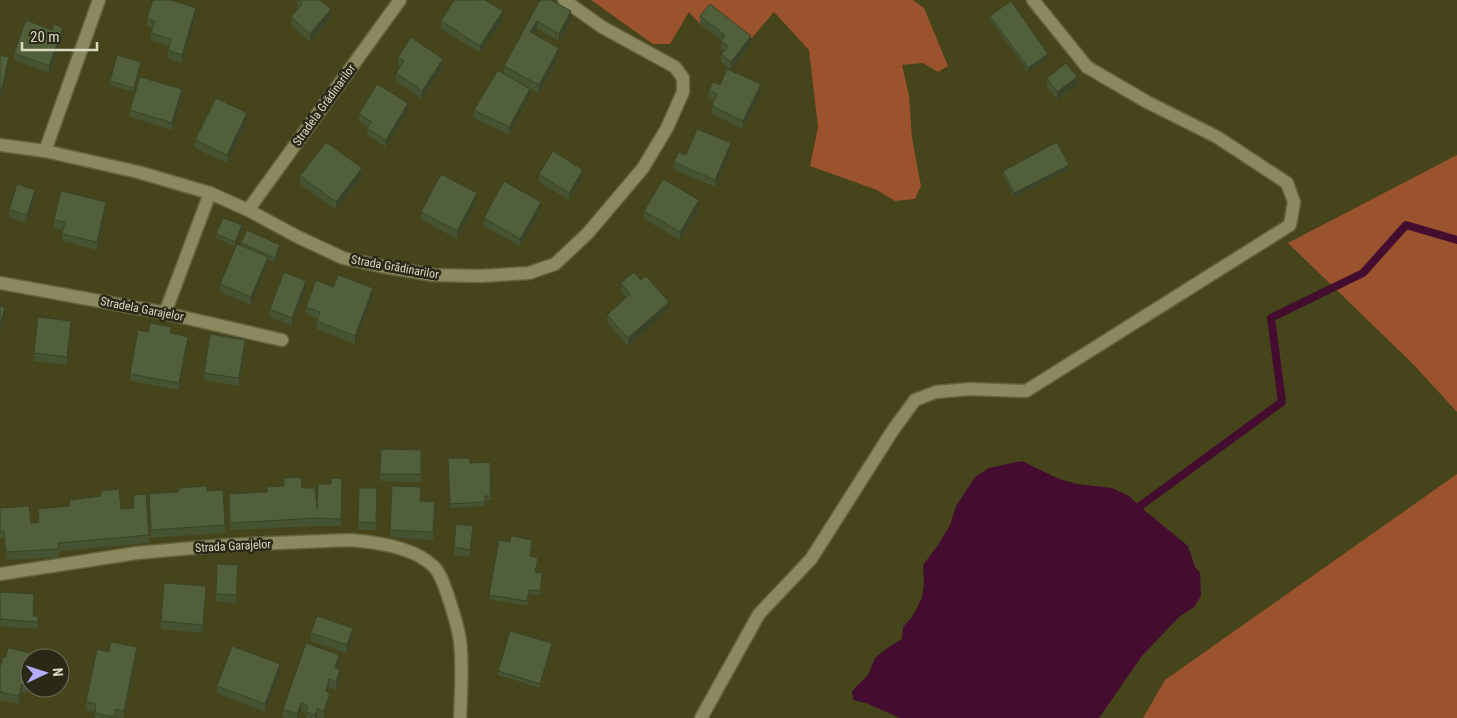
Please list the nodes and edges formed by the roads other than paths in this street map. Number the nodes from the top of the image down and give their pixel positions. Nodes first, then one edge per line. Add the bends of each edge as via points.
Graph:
1 (99, 0) edge
2 (400, 0) edge
3 (564, 0) edge
4 (1033, 0) edge
5 (0, 145) edge
6 (45, 151) junction
7 (210, 193) junction
8 (248, 210) junction
9 (0, 283) edge
10 (165, 312) junction
11 (282, 340) dead end
12 (0, 574) edge
13 (460, 718) edge
14 (701, 718) edge

1 - 6 street
2 - 8 street, Stradela Grădinarilor
3 - 8 street, Strada Grădinarilor via 602,27 676,67 683,78 684,92 643,168 588,233 555,264 529,274 479,276 434,275 380,266 343,258
4 - 14 street via 1087,67 1216,137 1287,183 1294,202 1290,225 1026,391 970,389 936,392 915,400 811,559 759,614
5 - 6 street, Strada Grădinarilor
6 - 7 street, Strada Grădinarilor via 138,172
7 - 8 street, Strada Grădinarilor
7 - 10 street
9 - 10 street, Stradela Garajelor
10 - 11 street, Stradela Garajelor
12 - 13 street, Strada Garajelor via 137,553 226,545 350,540 392,546 423,558 443,579 460,640

